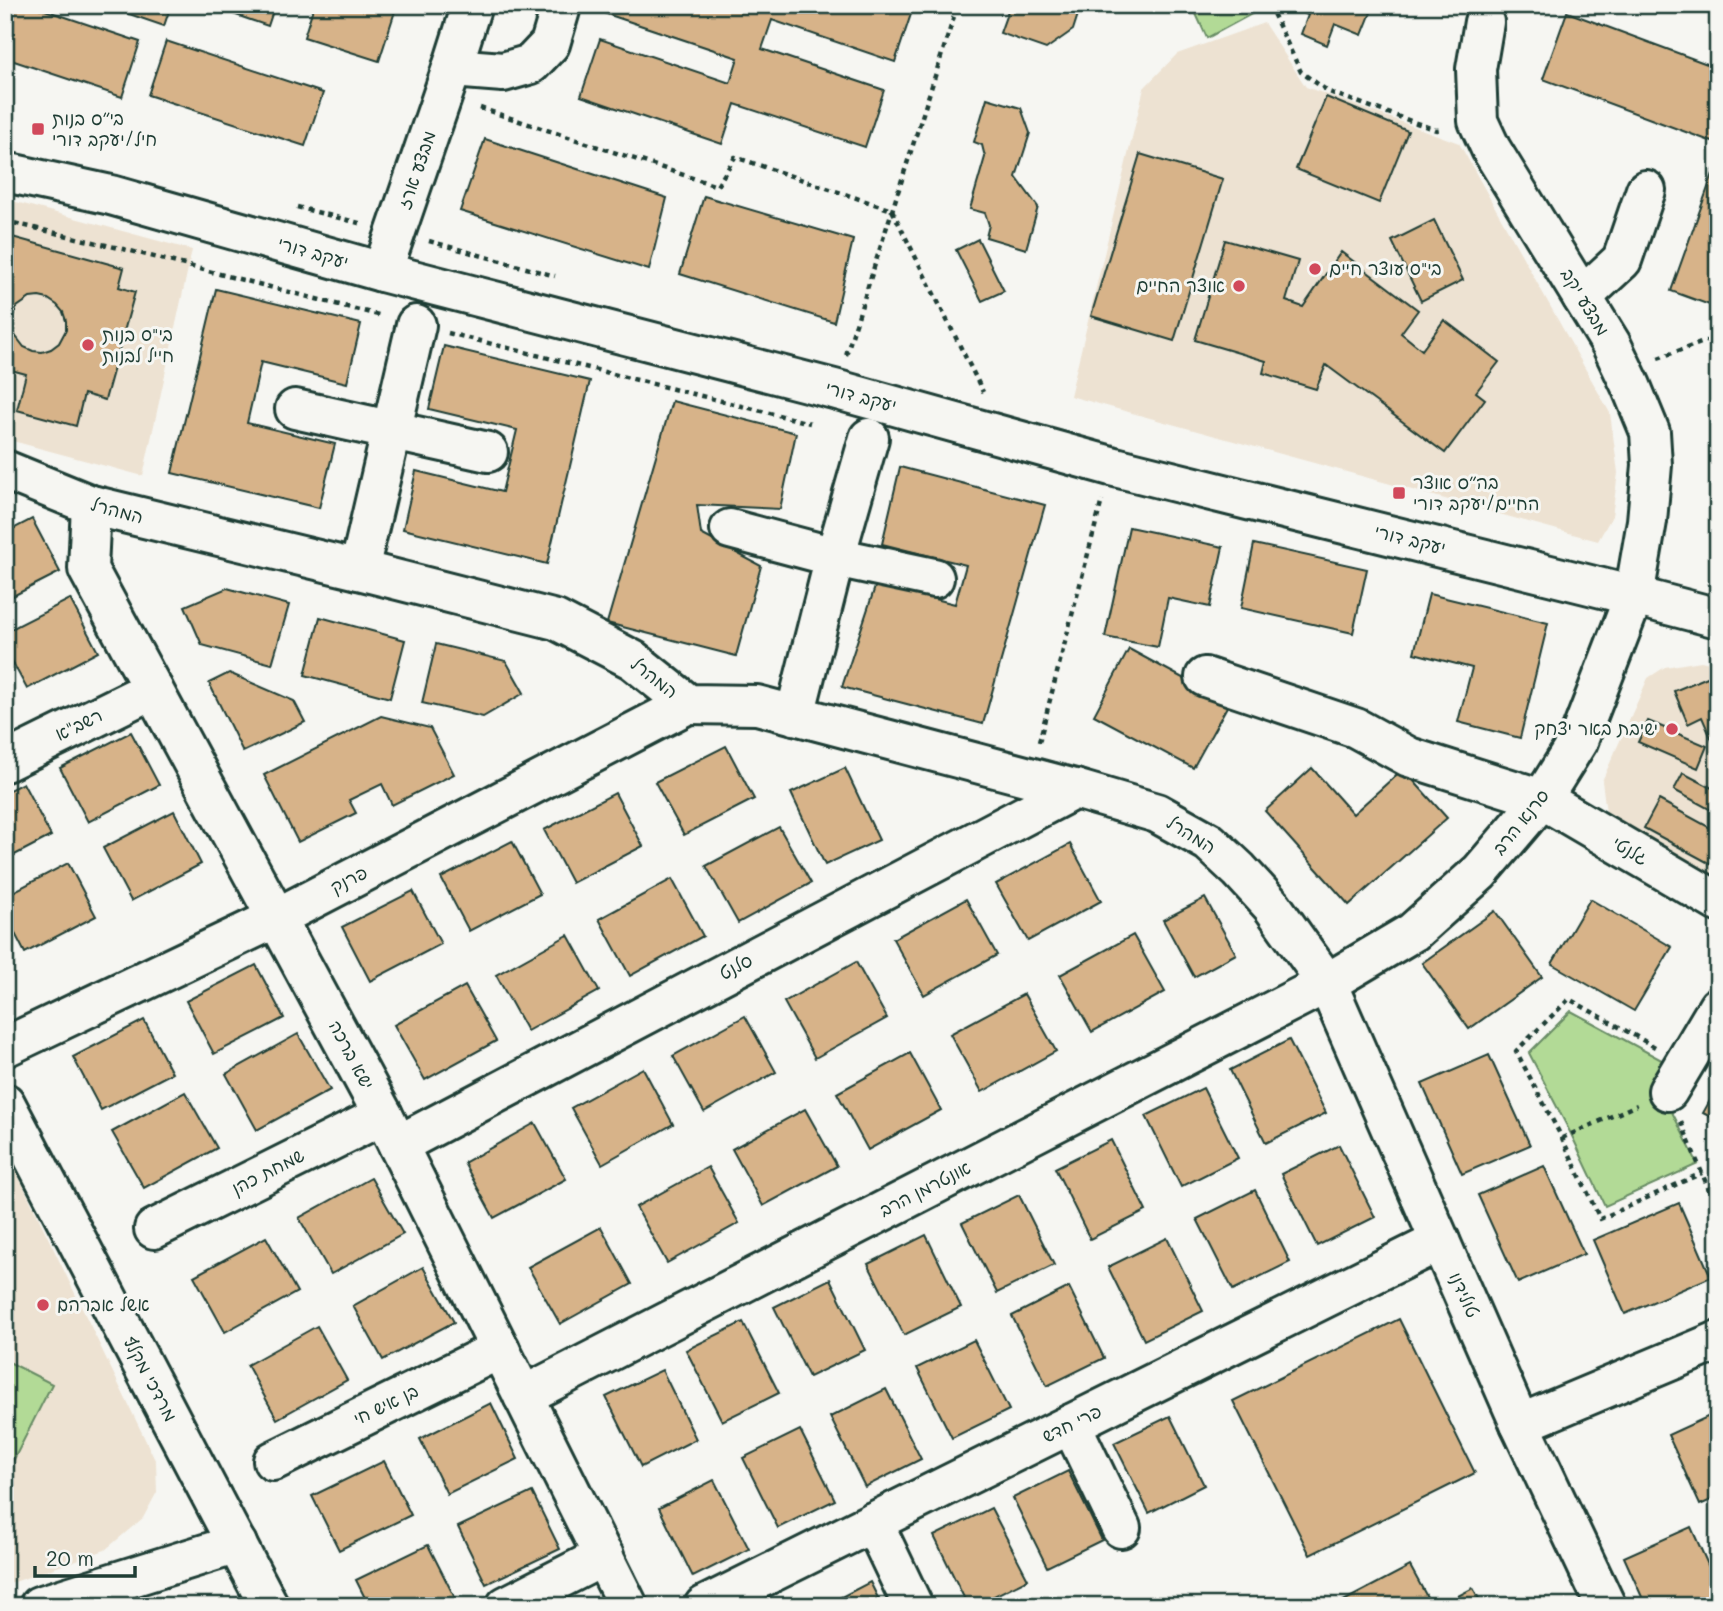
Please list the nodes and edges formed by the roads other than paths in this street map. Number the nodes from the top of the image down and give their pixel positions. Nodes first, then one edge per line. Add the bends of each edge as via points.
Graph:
1 (472, 5) edge
2 (560, 5) edge
3 (1484, 22) dead end
4 (447, 82) junction
5 (5, 172) edge
6 (1646, 190) dead end
7 (382, 272) junction
8 (1582, 297) junction
9 (416, 325) dead end
10 (295, 409) dead end
11 (392, 431) junction
12 (869, 438) dead end
13 (488, 452) dead end
14 (5, 470) edge
15 (91, 505) junction
16 (730, 529) dead end
17 (835, 556) junction
18 (359, 570) junction
19 (934, 578) dead end
20 (1634, 596) junction
21 (1718, 618) edge
22 (1205, 677) dead end
23 (153, 689) junction
24 (688, 704) junction
25 (795, 715) junction
26 (5, 762) edge
27 (1075, 789) junction
28 (1542, 799) junction
29 (1718, 902) edge
30 (276, 918) junction
31 (1327, 983) junction
32 (1718, 1007) edge
33 (5, 1047) edge
34 (1676, 1077) road end
35 (5, 1103) edge
36 (390, 1130) junction
37 (154, 1229) dead end
38 (1440, 1241) junction
39 (1718, 1341) edge
40 (500, 1349) junction
41 (523, 1396) junction
42 (1071, 1424) junction
43 (1520, 1424) junction
44 (273, 1461) dead end
45 (873, 1522) junction
46 (1121, 1528) dead end
47 (237, 1544) junction
48 (604, 1556) junction
49 (40, 1606) edge
50 (269, 1606) edge
51 (506, 1606) edge
52 (628, 1606) edge
53 (704, 1606) edge
54 (913, 1606) edge
55 (1606, 1606) edge

1 - 4 street, מבצע ארז
2 - 4 street via 550,44 531,64
3 - 8 street, מבצע יקב via 1476,69 1478,121 1490,149
4 - 7 street, מבצע ארז
5 - 7 street, יעקב דורי via 111,195
6 - 8 street via 1622,260
7 - 20 street, יעקב דורי via 1111,466
8 - 20 street, מבצע יקב via 1611,344 1650,432 1647,521
9 - 11 street
10 - 11 street
11 - 13 street
11 - 18 street
12 - 17 street
14 - 15 street, המהרל
15 - 18 street, המהרל
15 - 23 street, ישא ברכה via 88,569
16 - 17 street
17 - 19 street
17 - 25 street
18 - 24 street, המהרל via 556,620 634,660
20 - 21 street, יעקב דורי
20 - 28 street, סרנא הרב via 1578,741
22 - 28 street, גלנטי via 1356,728 1409,757
23 - 26 street, רשב"א
23 - 30 street, ישא ברכה
24 - 25 street, המהרל via 757,705
24 - 30 street, פרנק
25 - 27 street, המהרל
27 - 31 street, המהרל via 1157,813 1209,842 1272,906
27 - 36 street, סלנט
28 - 29 street, גלנטי
28 - 31 street, סרנא הרב via 1480,872 1413,932
30 - 33 street, פרנק
30 - 36 street, ישא ברכה
31 - 38 street, טולידנו
31 - 41 street, אונטרמן הרב
32 - 34 street
35 - 47 street, מרדכי מקלף
36 - 37 street, שמחת כהן
36 - 40 street, ישא ברכה
38 - 42 street, פרי חדש
38 - 43 street, טולידנו
39 - 43 street
40 - 41 street, ישא ברכה
40 - 44 street, בן איש חי
41 - 48 street, ישא ברכה
42 - 45 street, פרי חדש
42 - 46 street
43 - 55 street, טולידנו
45 - 53 street, פרי חדש
45 - 54 street
47 - 49 street
47 - 50 street, מרדכי מקלף
48 - 51 street
48 - 52 street, ישא ברכה

